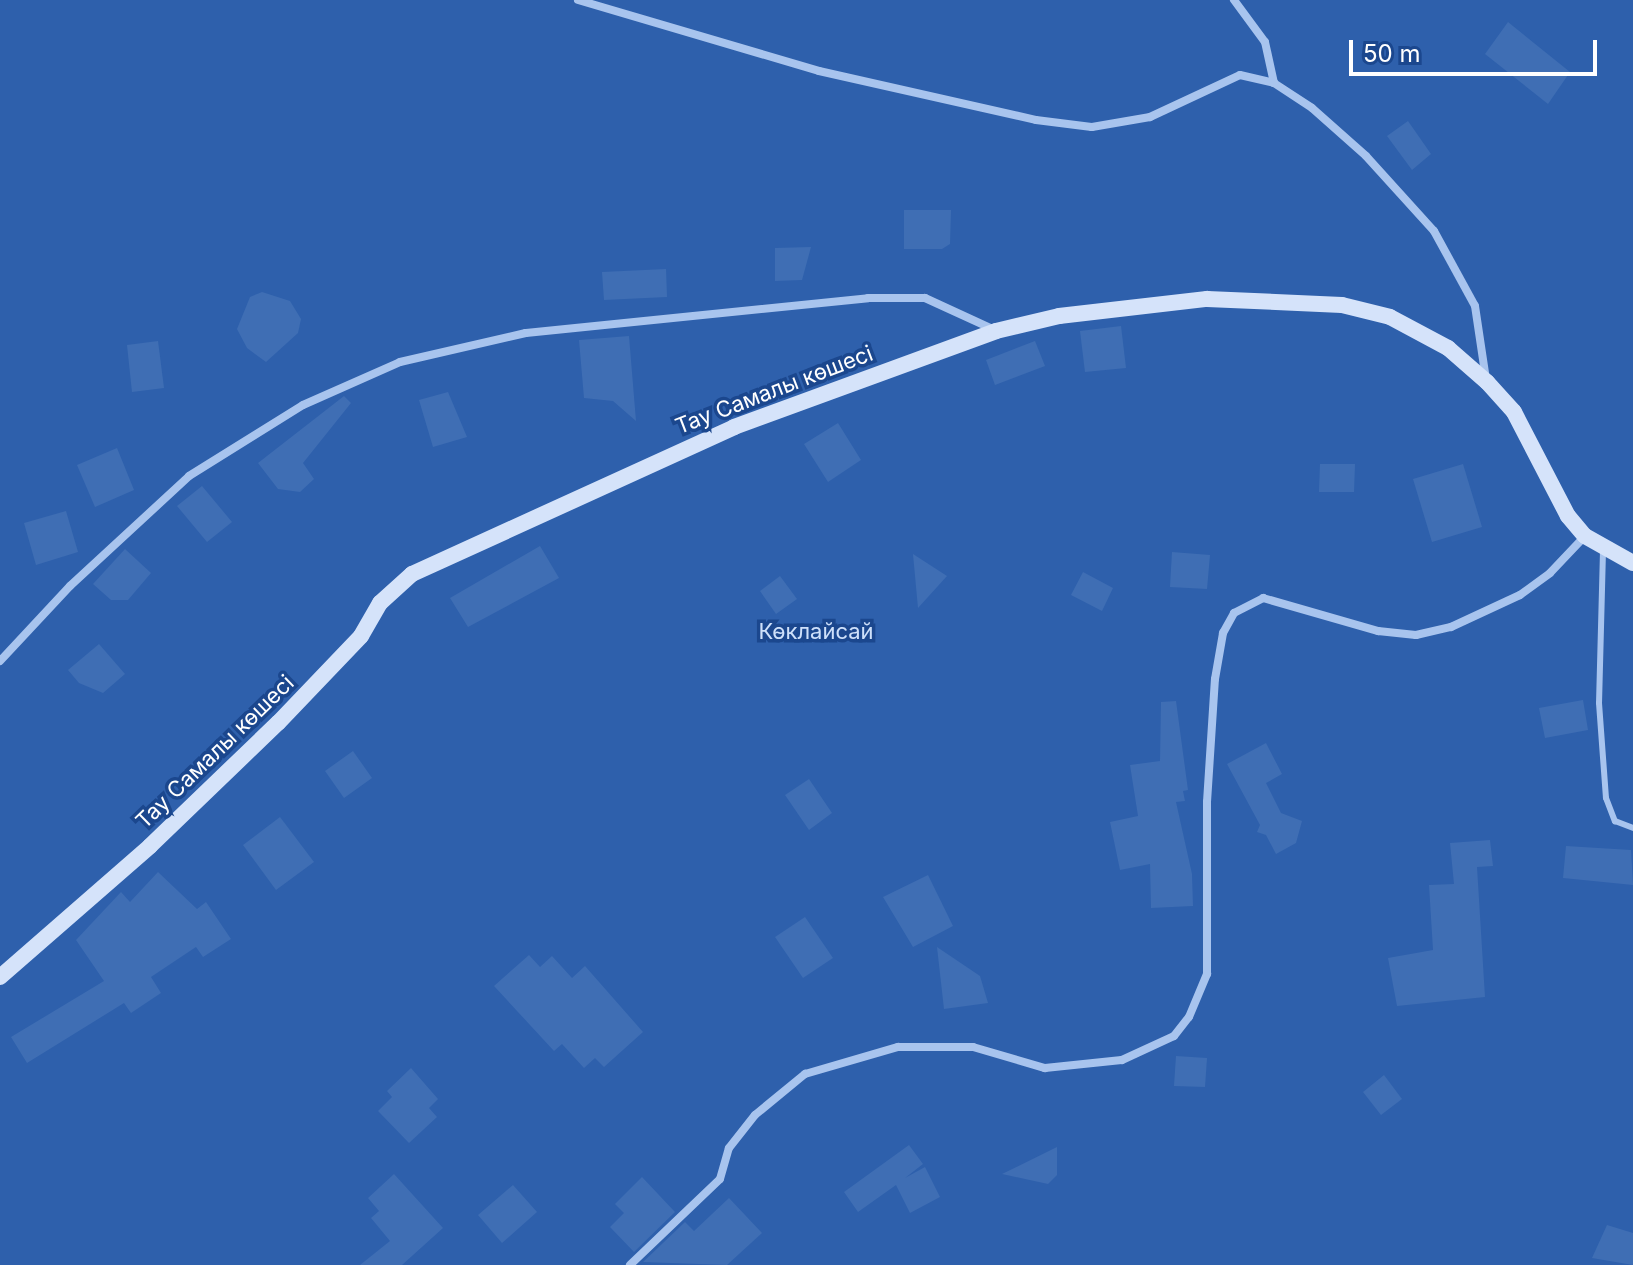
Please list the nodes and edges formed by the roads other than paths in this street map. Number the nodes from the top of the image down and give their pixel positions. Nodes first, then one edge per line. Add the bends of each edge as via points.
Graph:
1 (578, 0) edge
2 (1234, 0) edge
3 (1274, 83) junction
4 (996, 331) junction
5 (1487, 382) junction
6 (1585, 536) junction
7 (1602, 548) junction
8 (1633, 563) edge
9 (0, 661) edge
10 (1633, 828) edge
11 (0, 977) edge
12 (630, 1265) edge

1 - 3 street via 819,71 1036,120 1092,127 1150,117 1240,75
2 - 3 street via 1265,42
3 - 5 street via 1312,108 1366,156 1434,231 1475,306
4 - 5 street, Тау Самалы көшесі via 1059,316 1207,299 1342,305 1402,323 1448,348
4 - 9 street via 954,307 925,298 868,298 526,333 400,362 303,405 189,476 70,586
4 - 11 street, Тау Самалы көшесі via 734,427 412,574 380,603 361,636 278,723 150,846
5 - 6 street, Тау Самалы көшесі via 1514,412 1568,516
6 - 7 street, Тау Самалы көшесі
6 - 12 street via 1520,595 1451,627 1416,635 1378,631 1263,598 1234,613 1223,633 1215,679 1207,802 1207,974 1189,1017 1174,1036 1122,1060 1045,1068 973,1047 898,1047 805,1074 755,1115 729,1148 720,1179
7 - 8 street, Тау Самалы көшесі
7 - 10 lane via 1599,703 1606,798 1615,821

